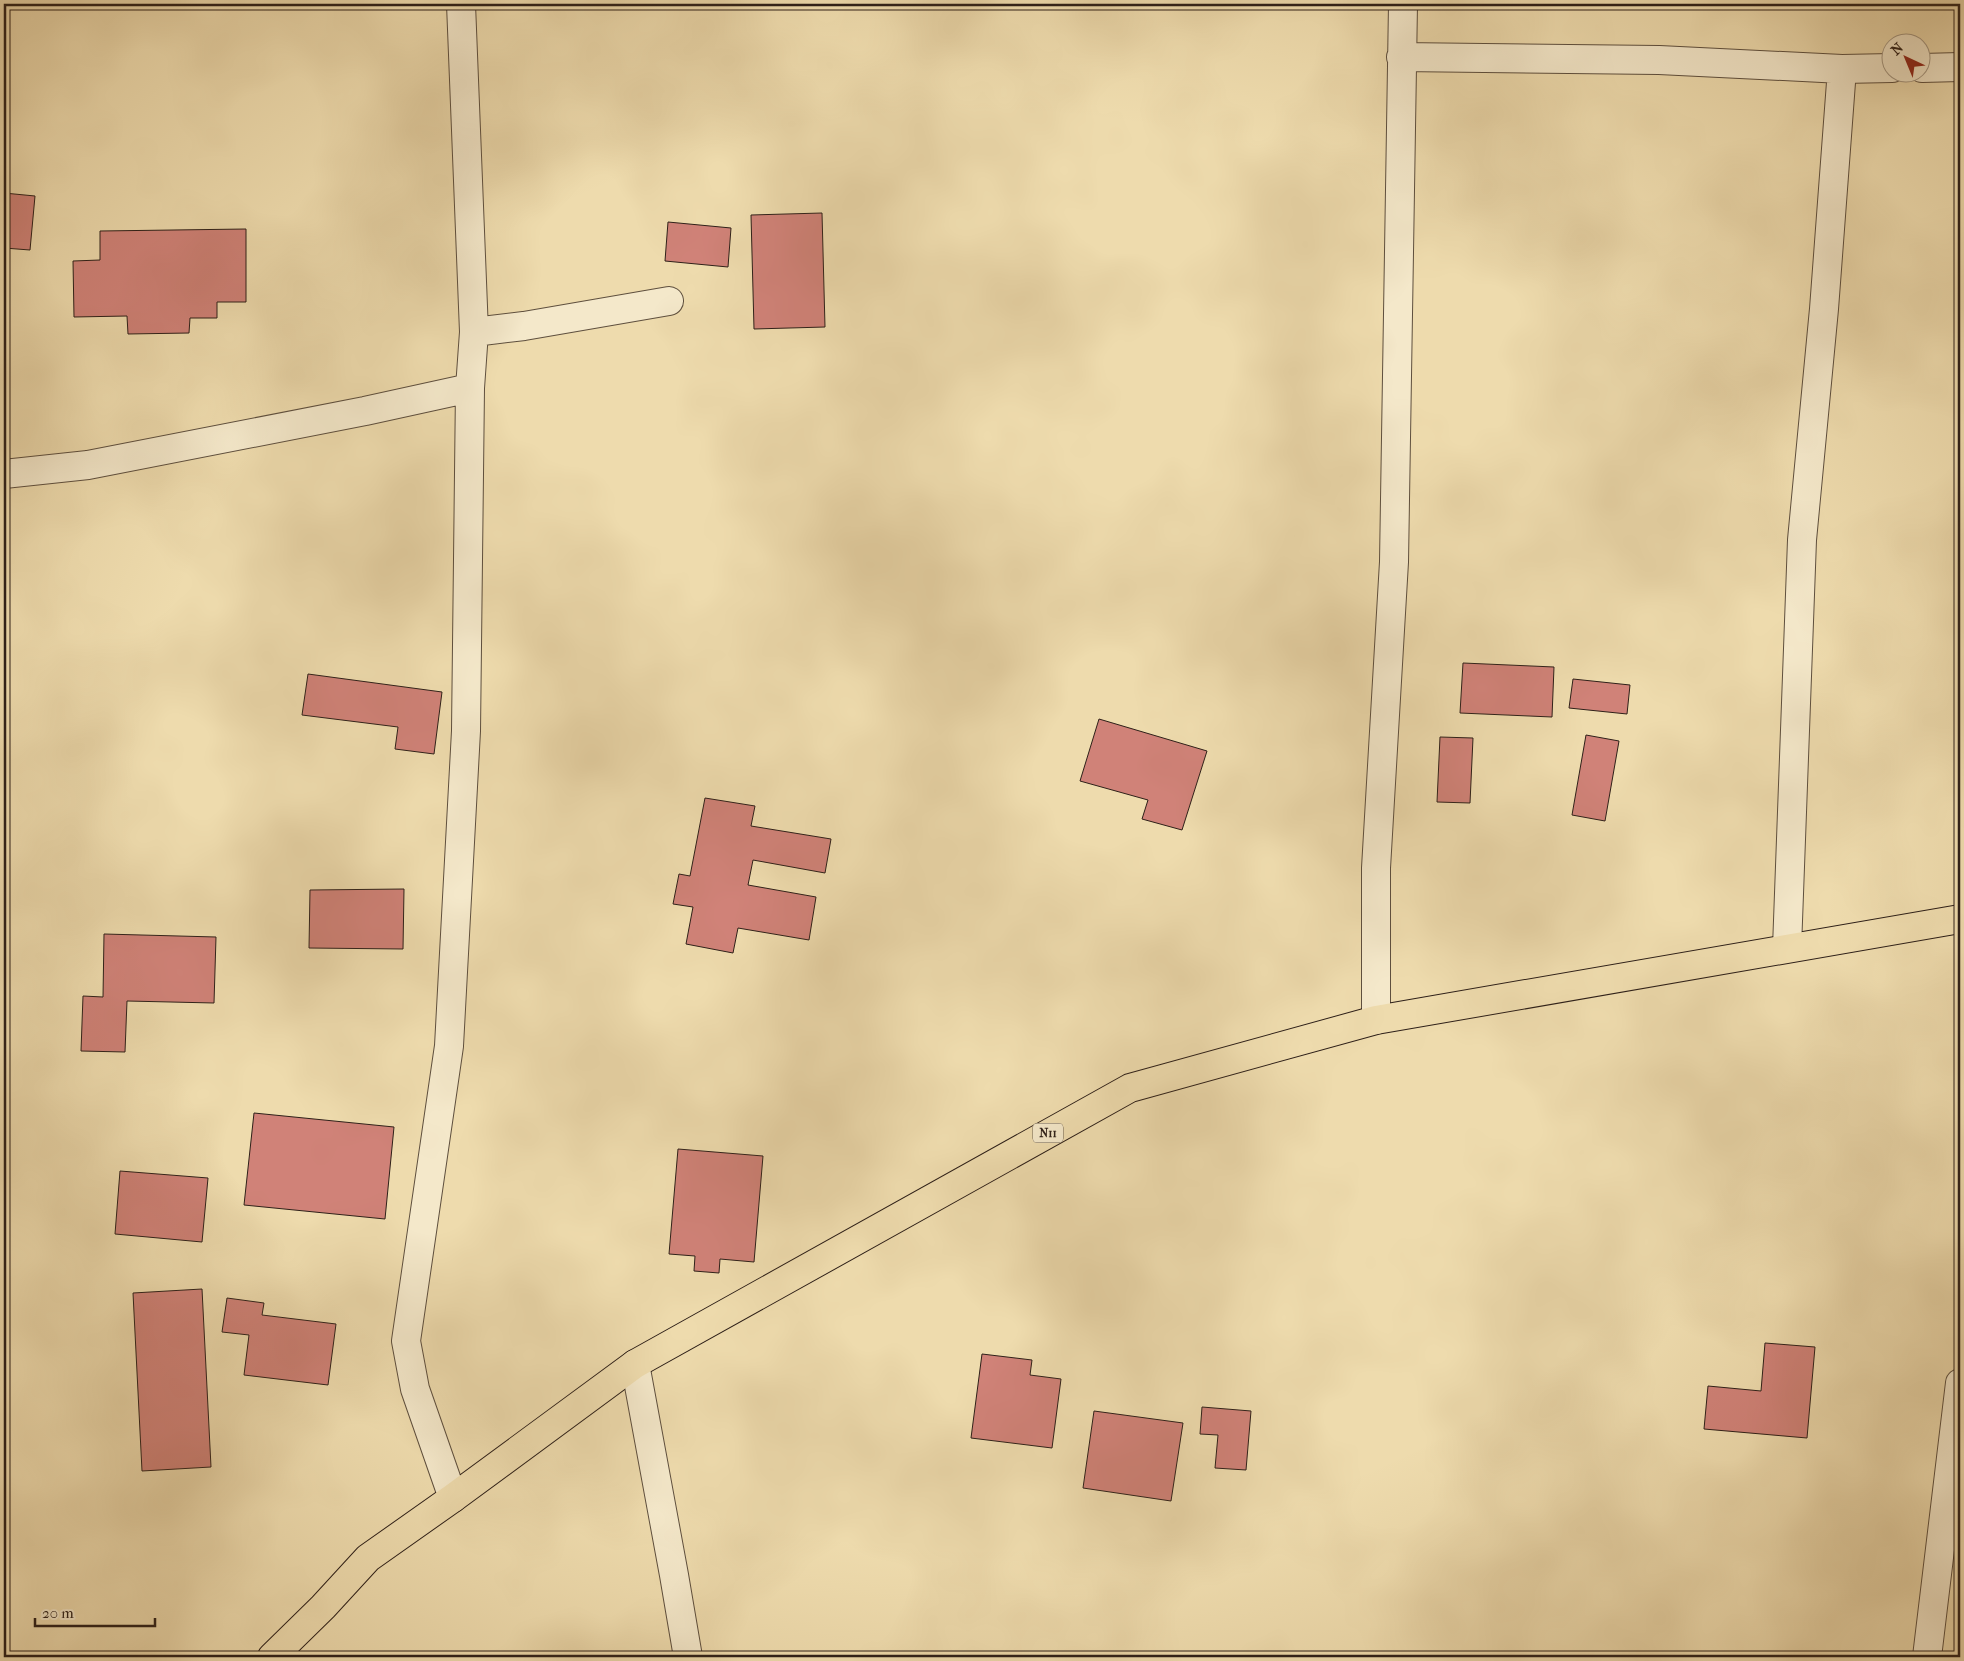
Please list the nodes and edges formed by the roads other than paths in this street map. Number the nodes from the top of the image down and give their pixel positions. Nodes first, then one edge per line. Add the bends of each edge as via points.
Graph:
1 (461, 4) edge
2 (1403, 4) edge
3 (1401, 57) junction
4 (1960, 67) edge
5 (1882, 68) edge
6 (1932, 68) edge
7 (1842, 69) junction
8 (669, 301) dead end
9 (474, 332) junction
10 (470, 388) junction
11 (4, 474) edge
12 (1960, 918) edge
13 (1787, 948) junction
14 (1376, 1020) junction
15 (635, 1364) junction
16 (1960, 1383) edge
17 (453, 1498) junction
18 (272, 1657) edge
19 (688, 1657) edge
20 (1926, 1657) edge

1 - 9 street
2 - 3 street
3 - 7 street via 1658,60
3 - 14 street via 1394,562 1376,868
4 - 6 street
5 - 7 street
7 - 13 street via 1802,540
8 - 9 street
9 - 10 street
10 - 11 street via 88,465
10 - 17 street via 466,731 449,1046 406,1341 415,1389
12 - 13 highway, N11
13 - 14 highway, N11
14 - 15 highway, N11 via 1130,1088
15 - 17 highway, N11
15 - 19 street
16 - 20 street
17 - 18 highway, N11 via 368,1558

